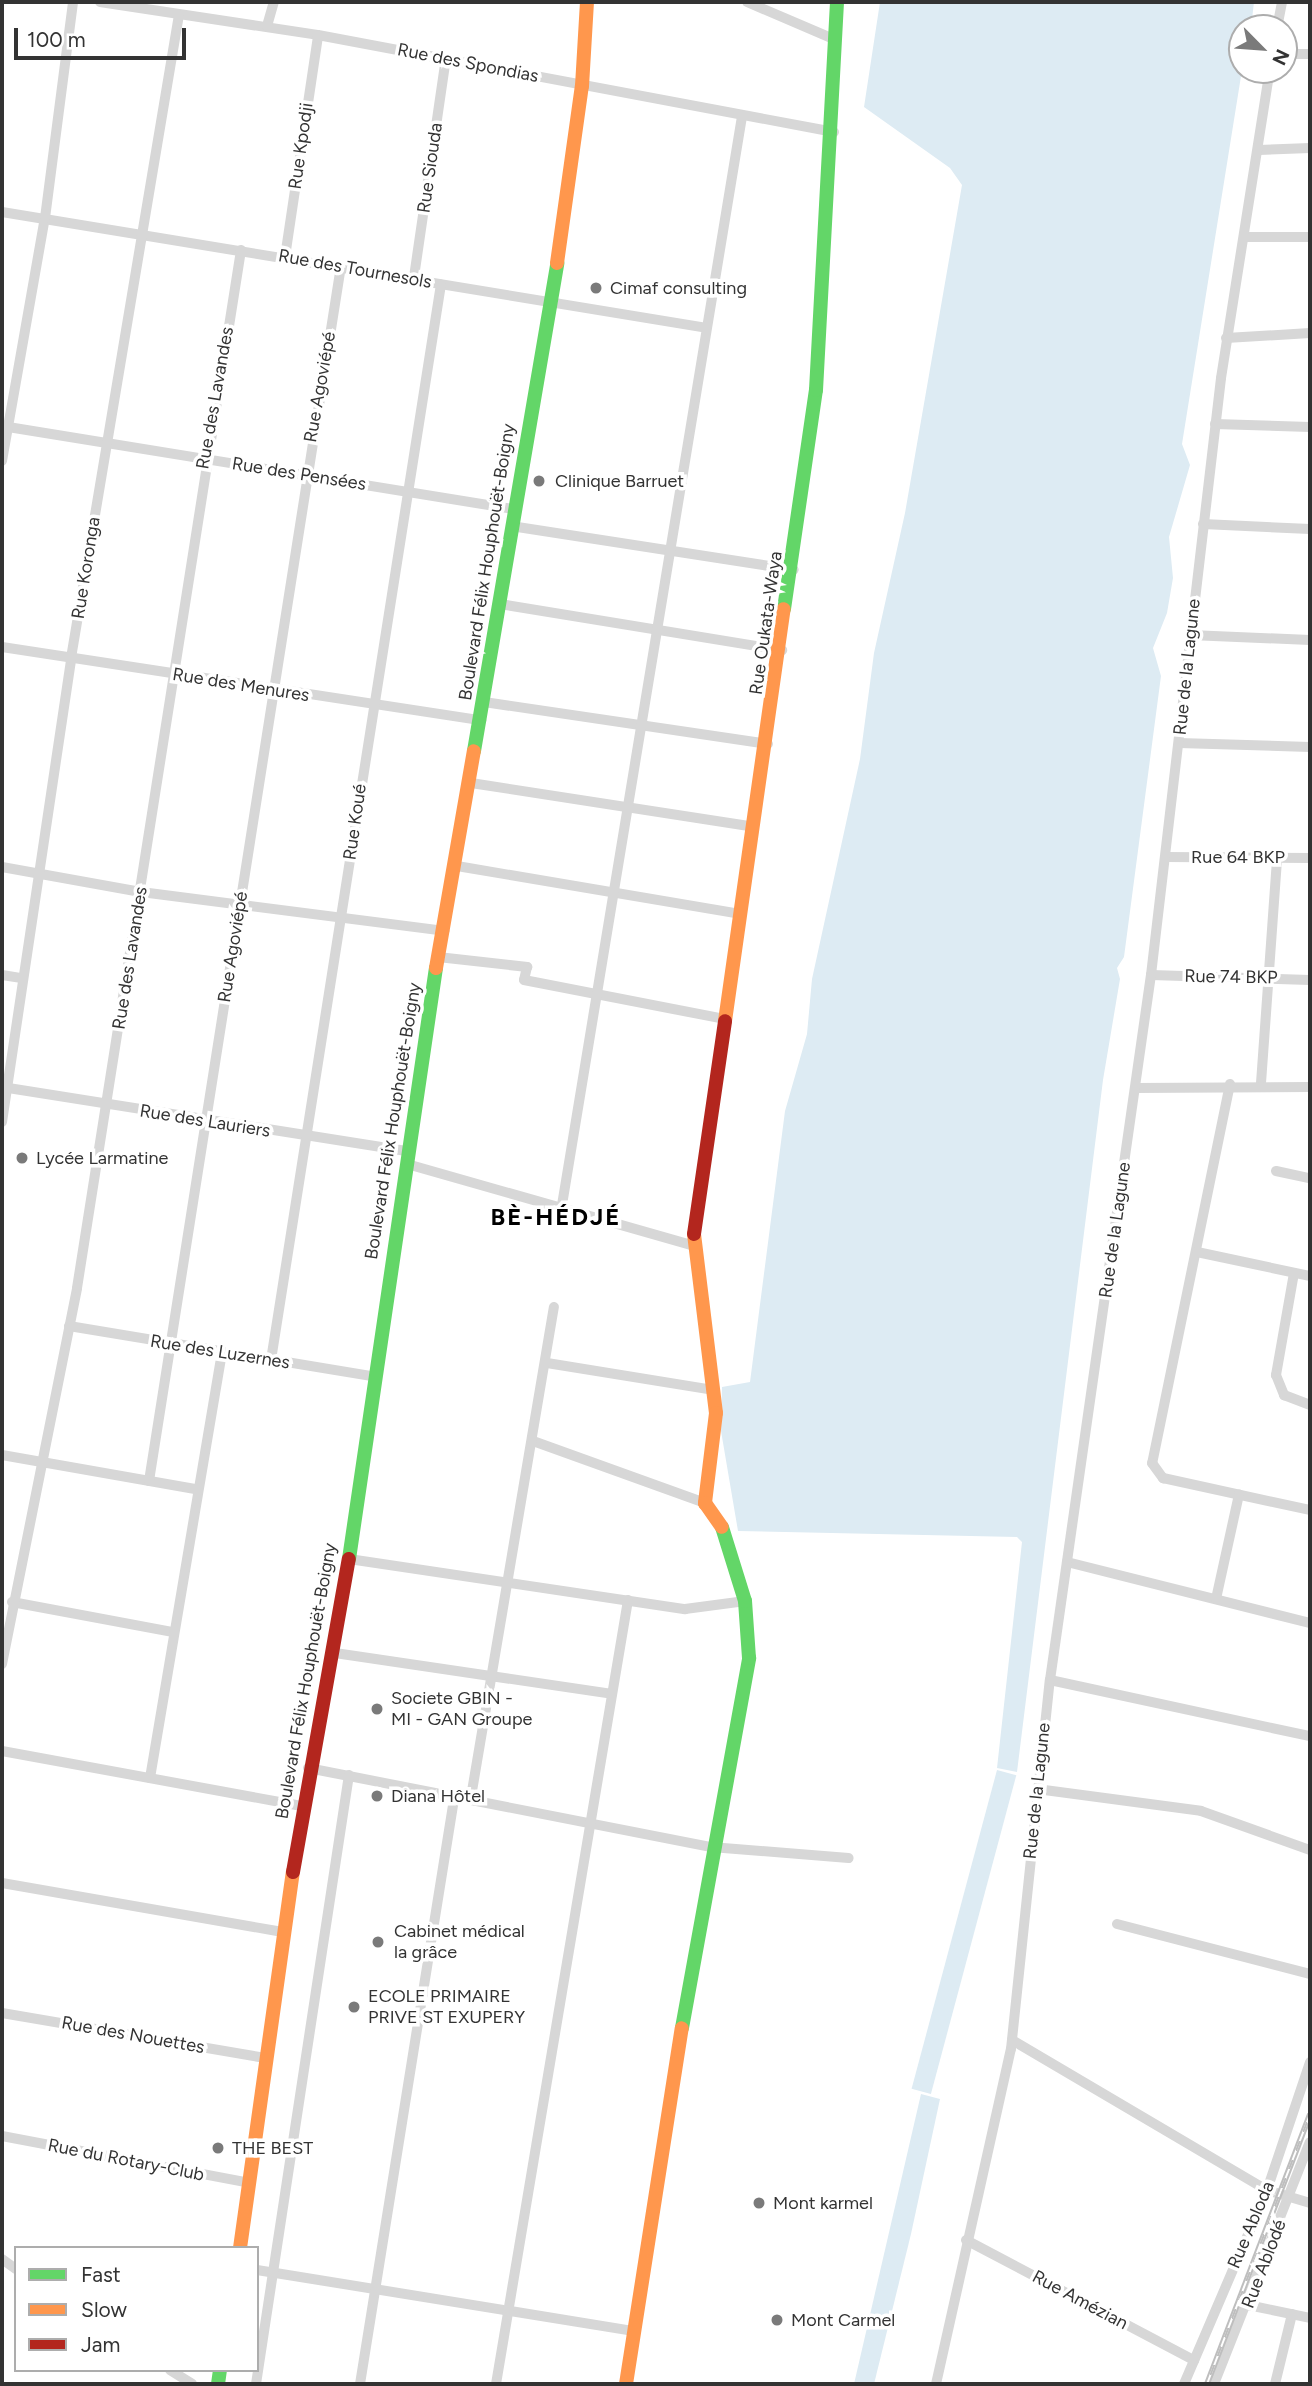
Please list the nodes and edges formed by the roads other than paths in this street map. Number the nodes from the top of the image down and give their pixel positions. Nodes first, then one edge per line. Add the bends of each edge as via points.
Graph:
1 (73, 2) edge
2 (100, 2) edge
3 (274, 2) edge
4 (587, 2) edge
5 (747, 2) edge
6 (837, 2) edge
7 (179, 15) junction
8 (267, 26) junction
9 (318, 35) junction
10 (836, 40) junction
11 (446, 58) junction
12 (1268, 84) edge
13 (582, 86) junction
14 (742, 116) junction
15 (834, 132) junction
16 (1310, 148) edge
17 (1259, 150) junction
18 (2, 212) edge
19 (45, 218) junction
20 (145, 234) junction
21 (1244, 237) junction
22 (1310, 237) edge
23 (241, 250) junction
24 (285, 257) junction
25 (341, 266) junction
26 (414, 277) junction
27 (441, 284) junction
28 (551, 302) junction
29 (707, 328) junction
30 (1310, 333) edge
31 (1226, 338) junction
32 (1216, 424) junction
33 (4, 427) edge
34 (1310, 427) edge
35 (106, 443) junction
36 (204, 458) junction
37 (2, 461) edge
38 (305, 474) junction
39 (408, 491) junction
40 (513, 509) junction
41 (1203, 524) junction
42 (511, 526) junction
43 (1310, 528) edge
44 (672, 548) junction
45 (794, 570) junction
46 (500, 604) junction
47 (658, 630) junction
48 (1190, 635) junction
49 (1310, 640) edge
50 (2, 647) edge
51 (782, 649) junction
52 (71, 658) junction
53 (174, 674) junction
54 (273, 690) junction
55 (484, 702) junction
56 (372, 706) junction
57 (481, 720) junction
58 (642, 724) junction
59 (1179, 743) junction
60 (768, 744) junction
61 (1310, 747) edge
62 (471, 783) junction
63 (628, 809) junction
64 (754, 827) junction
65 (1166, 857) junction
66 (1277, 858) junction
67 (1310, 858) edge
68 (457, 866) junction
69 (2, 867) edge
70 (38, 874) junction
71 (141, 892) junction
72 (614, 895) junction
73 (240, 905) junction
74 (740, 915) junction
75 (340, 920) junction
76 (444, 931) junction
77 (438, 957) junction
78 (2, 975) edge
79 (1151, 975) junction
80 (22, 978) junction
81 (1266, 978) junction
82 (1310, 980) edge
83 (598, 993) junction
84 (724, 1019) junction
85 (1261, 1083) junction
86 (1230, 1084) junction
87 (1310, 1087) edge
88 (5, 1088) edge
89 (1135, 1088) junction
90 (106, 1105) junction
91 (204, 1121) junction
92 (2, 1122) edge
93 (308, 1137) junction
94 (407, 1158) junction
95 (1276, 1171) dead end
96 (1310, 1178) edge
97 (561, 1211) junction
98 (692, 1245) junction
99 (1197, 1252) junction
100 (1294, 1273) junction
101 (1310, 1276) edge
102 (554, 1307) dead end
103 (69, 1326) junction
104 (170, 1344) junction
105 (222, 1351) junction
106 (271, 1360) junction
107 (547, 1363) junction
108 (372, 1376) junction
109 (713, 1390) junction
110 (1310, 1405) edge
111 (533, 1441) junction
112 (2, 1455) edge
113 (44, 1461) junction
114 (149, 1481) junction
115 (195, 1489) junction
116 (1240, 1494) junction
117 (705, 1503) junction
118 (1310, 1510) edge
119 (349, 1559) junction
120 (1067, 1562) junction
121 (508, 1581) junction
122 (628, 1600) junction
123 (1216, 1600) junction
124 (745, 1601) junction
125 (12, 1602) junction
126 (1310, 1623) edge
127 (173, 1632) junction
128 (335, 1653) junction
129 (2, 1664) edge
130 (493, 1675) junction
131 (1050, 1680) junction
132 (612, 1694) junction
133 (1310, 1736) edge
134 (2, 1751) edge
135 (308, 1768) junction
136 (349, 1775) junction
137 (150, 1778) junction
138 (1037, 1789) junction
139 (455, 1793) junction
140 (471, 1797) junction
141 (303, 1806) junction
142 (588, 1822) junction
143 (711, 1847) junction
144 (1310, 1850) edge
145 (849, 1858) dead end
146 (2, 1883) edge
147 (1117, 1924) dead end
148 (283, 1932) junction
149 (1310, 1974) edge
150 (2, 2013) edge
151 (1012, 2040) junction
152 (265, 2058) junction
153 (1310, 2062) edge
154 (2, 2136) edge
155 (1310, 2142) edge
156 (250, 2183) junction
157 (1266, 2190) junction
158 (1289, 2199) junction
159 (1310, 2203) edge
160 (966, 2241) junction
161 (240, 2246) edge
162 (259, 2270) edge
163 (274, 2273) junction
164 (373, 2292) junction
165 (1248, 2305) junction
166 (507, 2312) junction
167 (1292, 2314) junction
168 (1310, 2318) edge
169 (634, 2331) junction
170 (1194, 2360) junction
171 (259, 2366) edge
172 (173, 2372) edge
173 (192, 2384) edge
174 (360, 2384) edge
175 (496, 2384) edge
176 (626, 2384) edge
177 (936, 2384) edge
178 (1184, 2384) edge
179 (1214, 2384) edge
180 (1275, 2384) edge

1 - 19 street
2 - 7 street, Rue des Spondias
3 - 8 street
4 - 13 street, Boulevard Félix Houphouët-Boigny
5 - 10 street
6 - 10 street, Rue Oukata-Waya
7 - 8 street, Rue des Spondias
7 - 20 street, Rue Koronga
8 - 9 street, Rue des Spondias
9 - 11 street, Rue des Spondias
9 - 24 street, Rue Kpodji
10 - 15 street, Rue Oukata-Waya
11 - 13 street, Rue des Spondias
11 - 26 street, Rue Siouda
12 - 17 street, Rue de la Lagune
13 - 14 street, Rue des Spondias
13 - 28 street, Boulevard Félix Houphouët-Boigny
14 - 15 street, Rue des Spondias
14 - 29 street
15 - 45 street, Rue Oukata-Waya via 824,309
16 - 17 street
17 - 21 street, Rue de la Lagune
18 - 19 street, Rue des Tournesols
19 - 20 street, Rue des Tournesols
19 - 33 street
20 - 23 street, Rue des Tournesols
20 - 35 street, Rue Koronga
21 - 22 street
21 - 31 street, Rue de la Lagune
23 - 24 street, Rue des Tournesols
23 - 36 street, Rue des Lavandes
24 - 25 street, Rue des Tournesols
25 - 26 street, Rue des Tournesols
25 - 38 street, Rue Agoviépé
26 - 27 street, Rue des Tournesols
27 - 28 street, Rue des Tournesols
27 - 39 street, Rue Koué
28 - 29 street, Rue des Tournesols
28 - 40 street, Boulevard Félix Houphouët-Boigny
29 - 44 street
30 - 31 street
31 - 32 street, Rue de la Lagune
32 - 34 street
32 - 41 street, Rue de la Lagune
33 - 35 street, Rue des Pensées
33 - 37 street
35 - 36 street, Rue des Pensées
35 - 52 street, Rue Koronga
36 - 38 street, Rue des Pensées
36 - 53 street, Rue des Lavandes
38 - 39 street, Rue des Pensées
38 - 54 street, Rue Agoviépé
39 - 40 street, Rue des Pensées
39 - 56 street, Rue Koué
40 - 42 street, Boulevard Félix Houphouët-Boigny
41 - 43 street
41 - 48 street, Rue de la Lagune
42 - 44 street
42 - 46 street, Boulevard Félix Houphouët-Boigny
44 - 45 street
44 - 47 street
45 - 51 street, Rue Oukata-Waya
46 - 47 street
46 - 55 street, Boulevard Félix Houphouët-Boigny
47 - 51 street
47 - 58 street
48 - 49 street
48 - 59 street, Rue de la Lagune
50 - 52 street, Rue des Menures
51 - 60 street, Rue Oukata-Waya
52 - 53 street, Rue des Menures
52 - 70 street, Rue Koronga
53 - 54 street, Rue des Menures
53 - 71 street, Rue des Lavandes
54 - 56 street, Rue des Menures
54 - 73 street, Rue Agoviépé
55 - 57 street, Boulevard Félix Houphouët-Boigny
55 - 58 street
56 - 57 street, Rue des Menures
56 - 75 street, Rue Koué
57 - 62 street, Boulevard Félix Houphouët-Boigny
58 - 60 street
58 - 63 street
59 - 61 street
59 - 65 street, Rue de la Lagune
60 - 64 street, Rue Oukata-Waya
62 - 63 street
62 - 68 street, Boulevard Félix Houphouët-Boigny
63 - 64 street
63 - 72 street
64 - 74 street, Rue Oukata-Waya
65 - 66 street, Rue 64 BKP
65 - 79 street, Rue de la Lagune
66 - 67 street, Rue 64 BKP
66 - 81 street
68 - 72 street
68 - 76 street, Boulevard Félix Houphouët-Boigny
69 - 70 street
70 - 71 street
70 - 80 street, Rue Koronga
71 - 73 street
71 - 90 street, Rue des Lavandes
72 - 74 street
72 - 83 street
73 - 75 street
73 - 91 street, Rue Agoviépé
74 - 84 street, Rue Oukata-Waya
75 - 76 street
75 - 93 street, Rue Koué
76 - 77 street, Boulevard Félix Houphouët-Boigny
77 - 83 street via 527,967 524,980
77 - 94 street, Boulevard Félix Houphouët-Boigny
78 - 80 street
79 - 81 street, Rue 74 BKP
79 - 89 street, Rue de la Lagune
80 - 88 street, Rue Koronga
81 - 82 street, Rue 74 BKP
81 - 85 street
83 - 84 street
83 - 97 street
84 - 98 street, Rue Oukata-Waya
85 - 86 street
85 - 87 street
86 - 89 street
86 - 99 street
88 - 90 street, Rue des Lauriers
88 - 92 street, Rue Koronga
89 - 120 street, Rue de la Lagune
90 - 91 street, Rue des Lauriers
90 - 103 street, Rue des Lavandes
91 - 93 street, Rue des Lauriers
91 - 104 street, Rue Agoviépé
93 - 94 street, Rue des Lauriers
93 - 106 street, Rue Koué
94 - 97 street, Rue des Lauriers
94 - 108 street, Boulevard Félix Houphouët-Boigny
95 - 96 street
97 - 98 street, Rue des Lauriers
98 - 109 street, Rue Oukata-Waya
99 - 100 street
99 - 116 street via 1152,1463 1163,1478
100 - 101 street
100 - 110 street via 1276,1376 1284,1395
102 - 107 street
103 - 104 street, Rue des Luzernes
103 - 113 street, Rue des Lavandes
104 - 105 street, Rue des Luzernes
104 - 114 street, Rue Agoviépé
105 - 106 street, Rue des Luzernes
105 - 115 street
106 - 108 street, Rue des Luzernes
107 - 109 street
107 - 111 street
108 - 119 street, Boulevard Félix Houphouët-Boigny
109 - 117 street, Rue Oukata-Waya via 714,1444
111 - 117 street
111 - 121 street
112 - 113 street
113 - 114 street
113 - 125 street, Rue des Lavandes
114 - 115 street
115 - 127 street
116 - 118 street
116 - 123 street
117 - 124 street via 722,1524
119 - 121 street
119 - 128 street, Boulevard Félix Houphouët-Boigny
120 - 123 street
120 - 131 street, Rue de la Lagune
121 - 122 street
121 - 130 street
122 - 124 street via 698,1610
122 - 132 street
123 - 126 street
124 - 143 street via 749,1658
125 - 127 street
125 - 129 street, Rue des Lavandes
127 - 137 street
128 - 130 street
128 - 135 street, Boulevard Félix Houphouët-Boigny
130 - 132 street
130 - 140 street
131 - 133 street
131 - 138 street, Rue de la Lagune
132 - 142 street
134 - 137 street
135 - 136 street
135 - 141 street, Boulevard Félix Houphouët-Boigny
136 - 139 street
136 - 163 street
137 - 141 street
138 - 144 street via 1201,1811
138 - 151 street, Rue de la Lagune
139 - 140 street
139 - 164 street
140 - 142 street
141 - 148 street, Boulevard Félix Houphouët-Boigny
142 - 143 street
142 - 166 street
143 - 145 street
143 - 169 street
146 - 148 street
147 - 149 street
148 - 152 street, Boulevard Félix Houphouët-Boigny
150 - 152 street, Rue des Nouettes
151 - 157 street
151 - 160 street, Rue de la Lagune
152 - 156 street, Boulevard Félix Houphouët-Boigny
153 - 157 street, Rue Abloda
154 - 156 street, Rue du Rotary-Club
155 - 158 street, Rue Ablodé
156 - 161 street, Boulevard Félix Houphouët-Boigny
157 - 158 street
157 - 170 street, Rue Abloda
158 - 159 street
158 - 165 street, Rue Ablodé
160 - 170 street, Rue Amézian
160 - 177 street, Rue de la Lagune
162 - 163 street
163 - 164 street
163 - 171 street
164 - 166 street
164 - 174 street
165 - 167 street
165 - 179 street, Rue Ablodé
166 - 169 street
166 - 175 street
167 - 168 street
167 - 180 street
169 - 176 street
170 - 178 street, Rue Abloda
172 - 173 street

